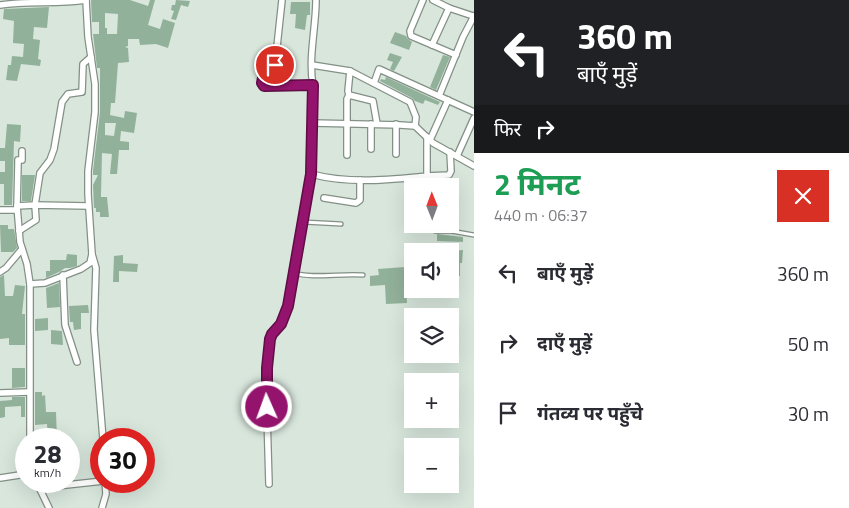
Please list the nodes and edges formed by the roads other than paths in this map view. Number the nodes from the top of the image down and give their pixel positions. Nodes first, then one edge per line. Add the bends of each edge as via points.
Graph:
1 (86, 0) edge
2 (282, 0) edge
3 (316, 0) edge
4 (423, 0) edge
5 (433, 0) edge
6 (0, 5) edge
7 (449, 8) junction
8 (473, 16) edge
9 (432, 45) junction
10 (456, 55) junction
11 (91, 57) junction
12 (312, 65) junction
13 (350, 71) junction
14 (374, 83) junction
15 (313, 85) junction
16 (350, 95) junction
17 (439, 96) junction
18 (448, 100) junction
19 (474, 112) edge
20 (474, 118) edge
21 (313, 123) junction
22 (348, 123) junction
23 (374, 124) junction
24 (396, 124) junction
25 (415, 126) junction
26 (467, 134) junction
27 (474, 136) edge
28 (428, 138) junction
29 (371, 149) dead end
30 (22, 152) dead end
31 (450, 152) junction
32 (396, 154) dead end
33 (348, 155) dead end
34 (457, 156) junction
35 (474, 166) edge
36 (311, 174) junction
37 (427, 176) junction
38 (360, 180) junction
39 (324, 198) dead end
40 (35, 205) junction
41 (88, 206) junction
42 (17, 208) junction
43 (0, 210) edge
44 (302, 222) junction
45 (341, 224) dead end
46 (19, 231) junction
47 (459, 232) edge
48 (474, 235) edge
49 (22, 249) junction
50 (92, 254) junction
51 (0, 272) edge
52 (293, 273) junction
53 (63, 275) junction
54 (363, 275) dead end
55 (30, 284) junction
56 (77, 362) dead end
57 (29, 392) junction
58 (0, 393) edge
59 (30, 428) edge
60 (102, 428) edge
61 (15, 476) edge
62 (0, 478) edge
63 (269, 484) dead end
64 (42, 493) edge
65 (106, 493) edge
66 (49, 508) edge
67 (102, 508) edge

1 - 6 street
1 - 11 street
2 - 15 street via 275,65 262,83 268,87
3 - 12 street
4 - 9 street via 410,33
5 - 7 street
7 - 8 street
7 - 9 street
8 - 10 street
9 - 10 street
10 - 17 street
11 - 40 street via 83,64 82,92 68,94 62,102 54,149 40,173
11 - 41 street via 95,98
12 - 13 street
12 - 15 street
13 - 14 street
13 - 16 street
14 - 17 street via 380,70
14 - 25 street via 410,102 416,117
15 - 21 street
16 - 22 street via 346,99
16 - 23 street via 373,101
17 - 18 street
18 - 19 street
18 - 28 street
20 - 26 street
21 - 22 street
21 - 36 street
22 - 23 street
22 - 33 street
23 - 24 street
23 - 29 street
24 - 25 street
24 - 32 street
25 - 28 street
26 - 27 street
26 - 34 street
28 - 31 street
28 - 37 street
30 - 42 street via 22,160 18,160
31 - 34 street
31 - 37 street via 449,175
34 - 35 street
36 - 38 street
36 - 44 street
37 - 38 street
38 - 39 street via 358,202
40 - 41 street
40 - 42 street
40 - 46 street via 36,220
41 - 50 street
42 - 43 street
42 - 46 street
44 - 45 lane
44 - 52 street
46 - 49 street
47 - 48 lane
49 - 51 street
49 - 55 street
50 - 53 street via 86,266
50 - 60 street via 96,268 94,330
52 - 54 lane via 305,276
52 - 63 street via 288,306 281,324 272,334 268,358
53 - 55 street via 45,283
53 - 56 street via 65,325
55 - 57 street
57 - 58 street
57 - 59 street
61 - 62 street
64 - 66 street
65 - 67 street

